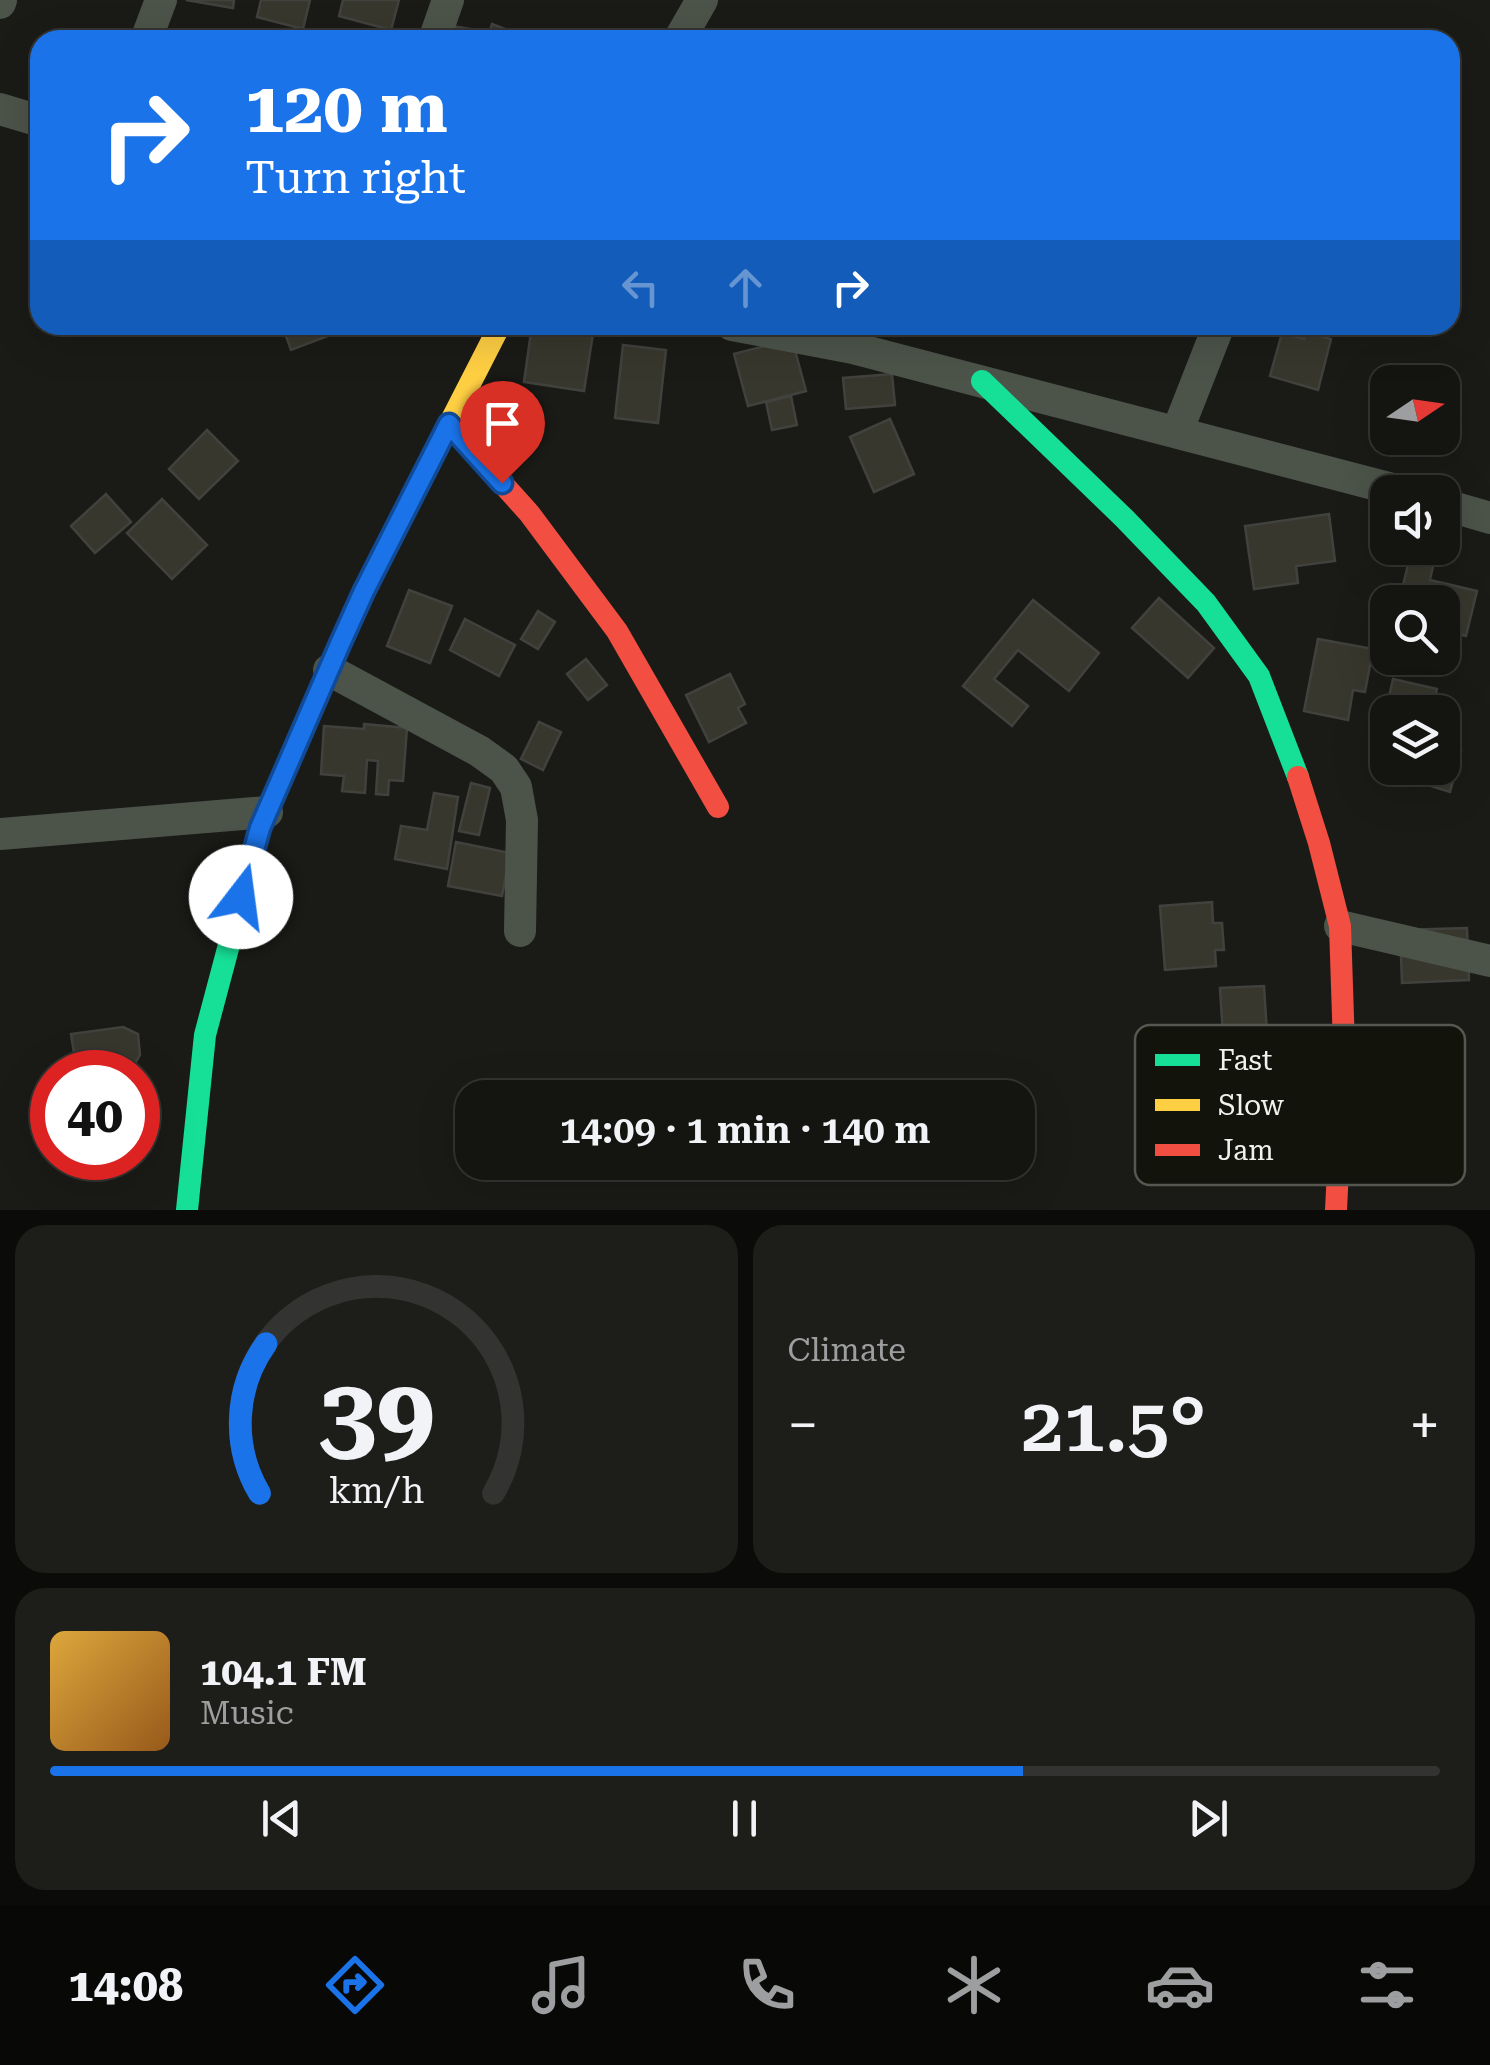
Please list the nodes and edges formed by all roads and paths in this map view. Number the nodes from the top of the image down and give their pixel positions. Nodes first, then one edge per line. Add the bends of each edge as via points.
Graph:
1 (161, 0) edge
2 (448, 0) edge
3 (702, 0) edge
4 (150, 30) edge
5 (438, 30) edge
6 (685, 30) edge
7 (0, 109) edge
8 (30, 119) edge
9 (495, 335) edge
10 (784, 335) edge
11 (1216, 335) edge
12 (982, 380) junction
13 (449, 424) junction
14 (1177, 432) junction
15 (1370, 483) edge
16 (1460, 509) edge
17 (1490, 518) edge
18 (329, 670) junction
19 (718, 808) dead end
20 (267, 812) junction
21 (0, 834) edge
22 (1340, 926) junction
23 (520, 931) dead end
24 (1490, 961) edge
25 (1343, 1025) edge
26 (1337, 1185) edge
27 (188, 1210) edge
28 (1336, 1210) edge

1 - 4 street
2 - 5 street
3 - 6 street
7 - 8 street
9 - 13 street
10 - 12 street
11 - 14 street
12 - 14 street
12 - 22 street via 1206,603 1260,676 1299,779
13 - 18 street
13 - 19 street via 529,513 616,631
14 - 15 street
16 - 17 street
18 - 20 street
18 - 23 street via 504,769 516,787 522,820
20 - 21 street
20 - 27 street via 204,1034
22 - 24 street
22 - 25 street
26 - 28 street

